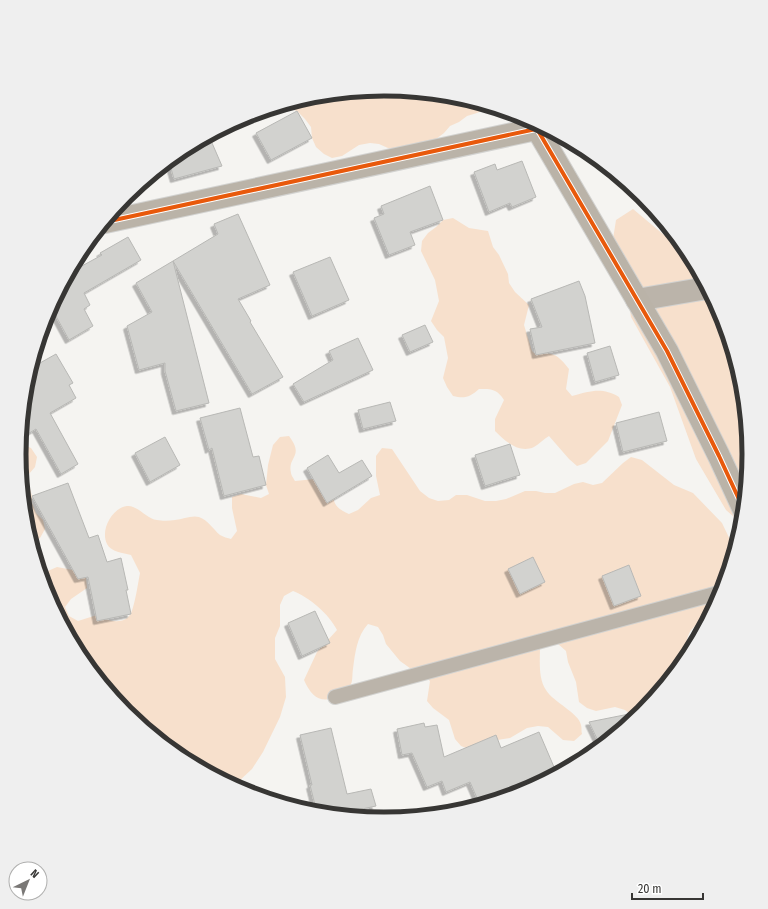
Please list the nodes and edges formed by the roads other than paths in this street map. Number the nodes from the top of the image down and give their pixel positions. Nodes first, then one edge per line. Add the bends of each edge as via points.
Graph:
1 (527, 127) edge
2 (538, 131) edge
3 (113, 220) edge
4 (701, 289) edge
5 (637, 300) junction
6 (739, 500) edge
7 (714, 594) edge
8 (335, 697) dead end

1 - 3 street
2 - 5 street
4 - 5 street
5 - 6 street via 673,363
7 - 8 lane

